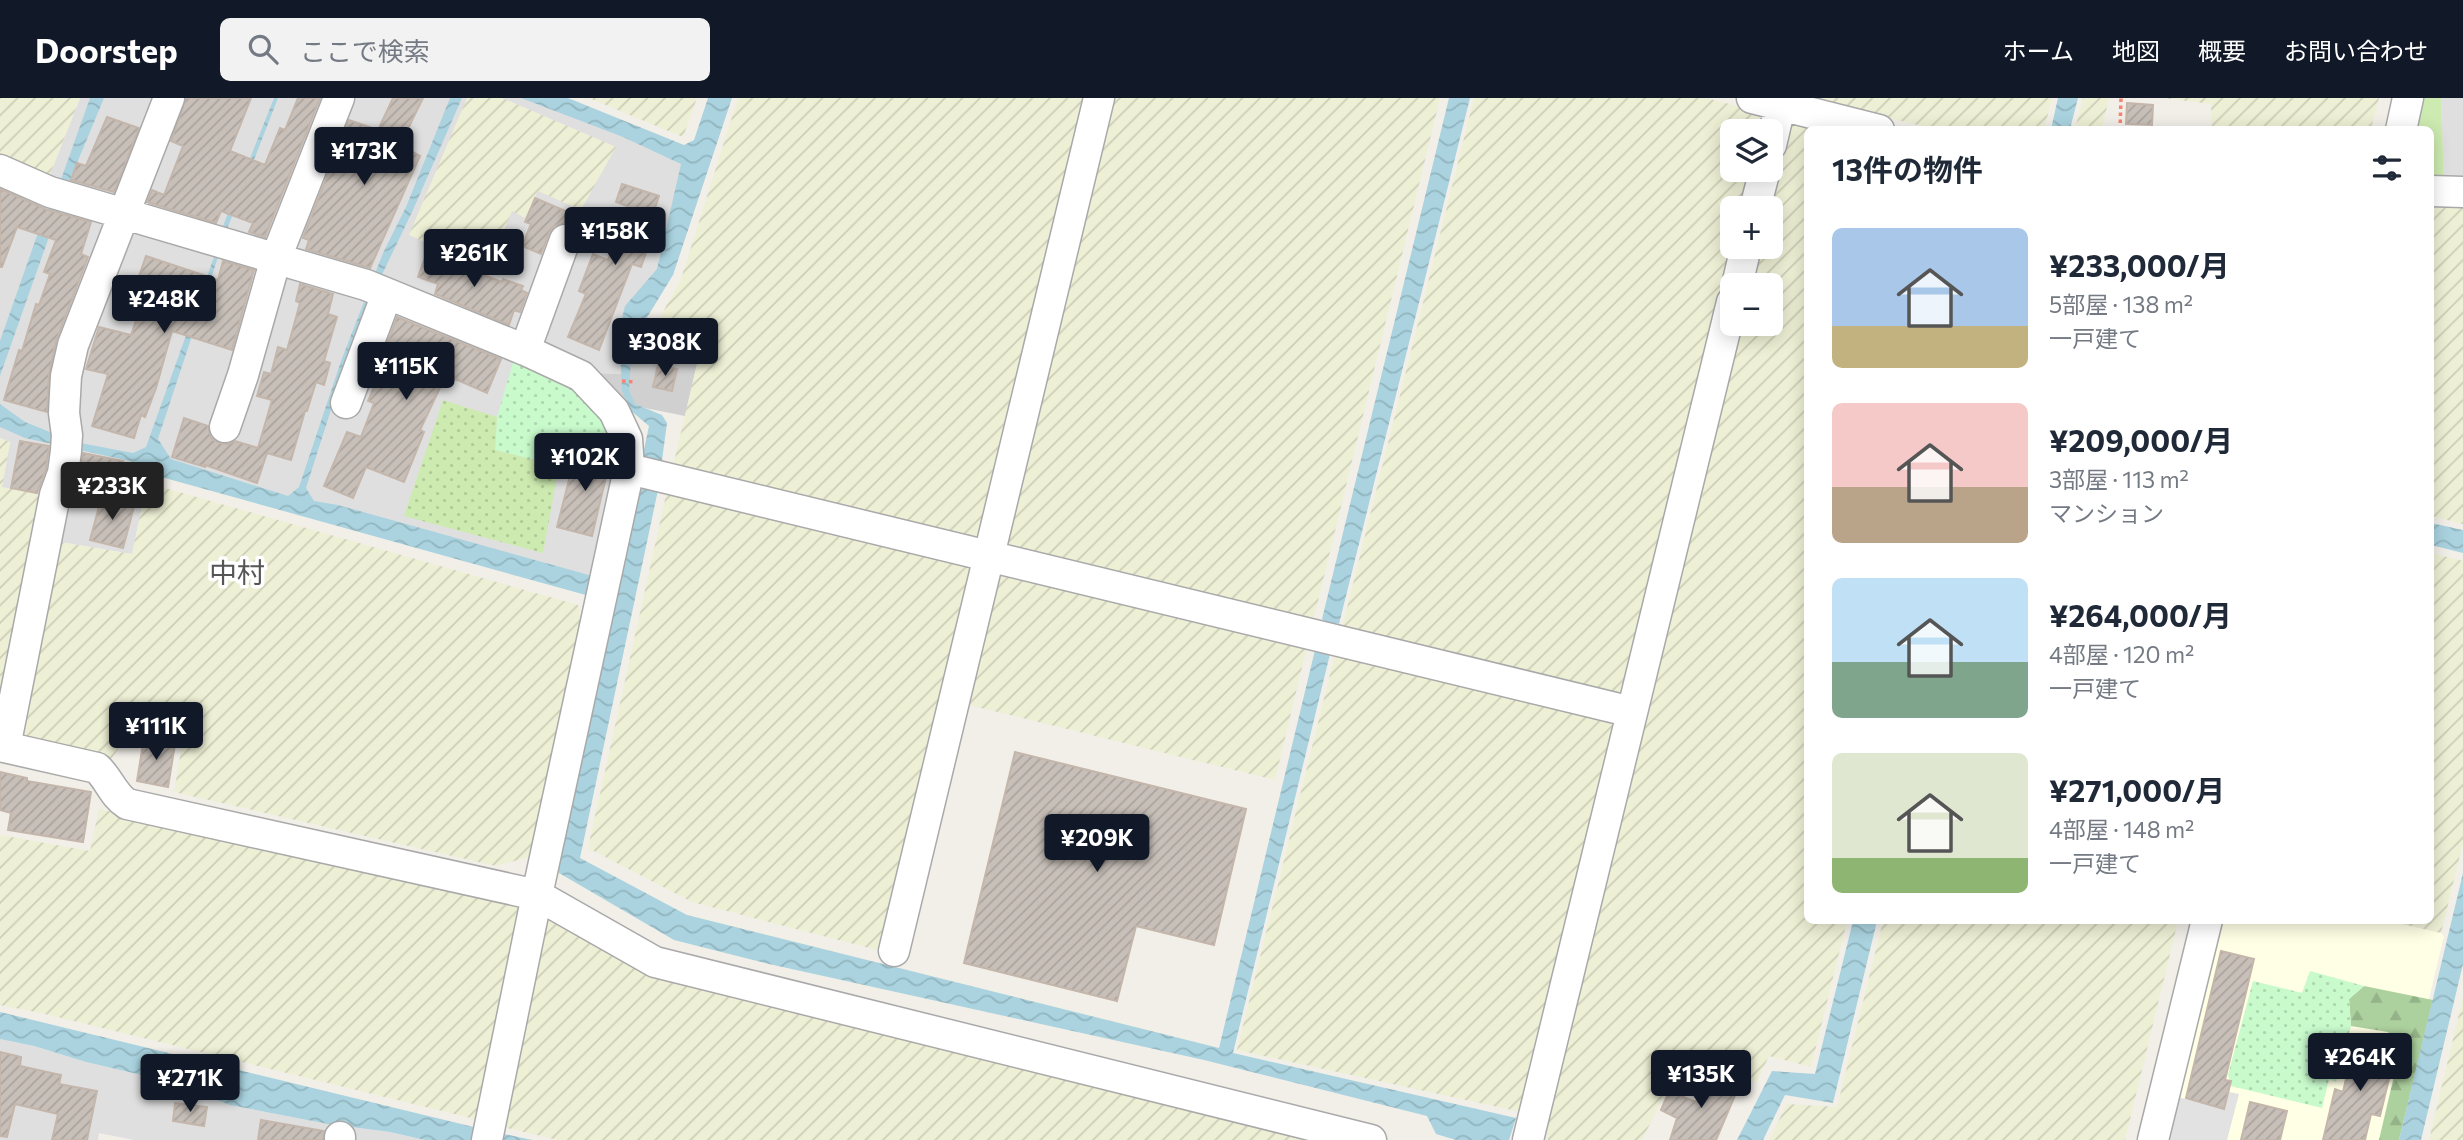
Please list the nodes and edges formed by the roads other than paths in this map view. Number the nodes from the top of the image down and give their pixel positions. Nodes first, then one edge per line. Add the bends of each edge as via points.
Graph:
1 (169, 98) edge
2 (339, 98) edge
3 (1099, 98) edge
4 (1752, 98) edge
5 (2408, 98) edge
6 (1782, 102) edge
7 (1778, 119) edge
8 (1865, 126) edge
9 (2401, 126) edge
10 (0, 170) edge
11 (2434, 191) edge
12 (2463, 192) edge
13 (123, 213) junction
14 (565, 240) dead end
15 (276, 258) junction
16 (378, 290) junction
17 (1724, 336) edge
18 (525, 350) junction
19 (345, 403) dead end
20 (225, 427) dead end
21 (645, 473) junction
22 (989, 555) junction
23 (1633, 712) junction
24 (2, 746) edge
25 (537, 895) junction
26 (2206, 924) edge
27 (894, 951) dead end
28 (489, 1132) edge
29 (1371, 1140) edge
30 (1528, 1140) edge
31 (2154, 1140) edge

1 - 13 street
2 - 15 street
3 - 22 street
4 - 6 street
5 - 9 street
6 - 7 street
6 - 8 street
10 - 13 street via 59,195
11 - 12 street
13 - 15 street
13 - 24 street via 73,345 66,376 63,473
14 - 18 street
15 - 16 street
15 - 20 street
16 - 18 street
16 - 19 street
17 - 23 street
18 - 21 street via 581,376 614,411
21 - 22 street
21 - 25 street
22 - 23 street
22 - 27 street
23 - 30 street
24 - 25 street via 97,768 127,804
25 - 28 street
25 - 29 street via 655,962
26 - 31 street

